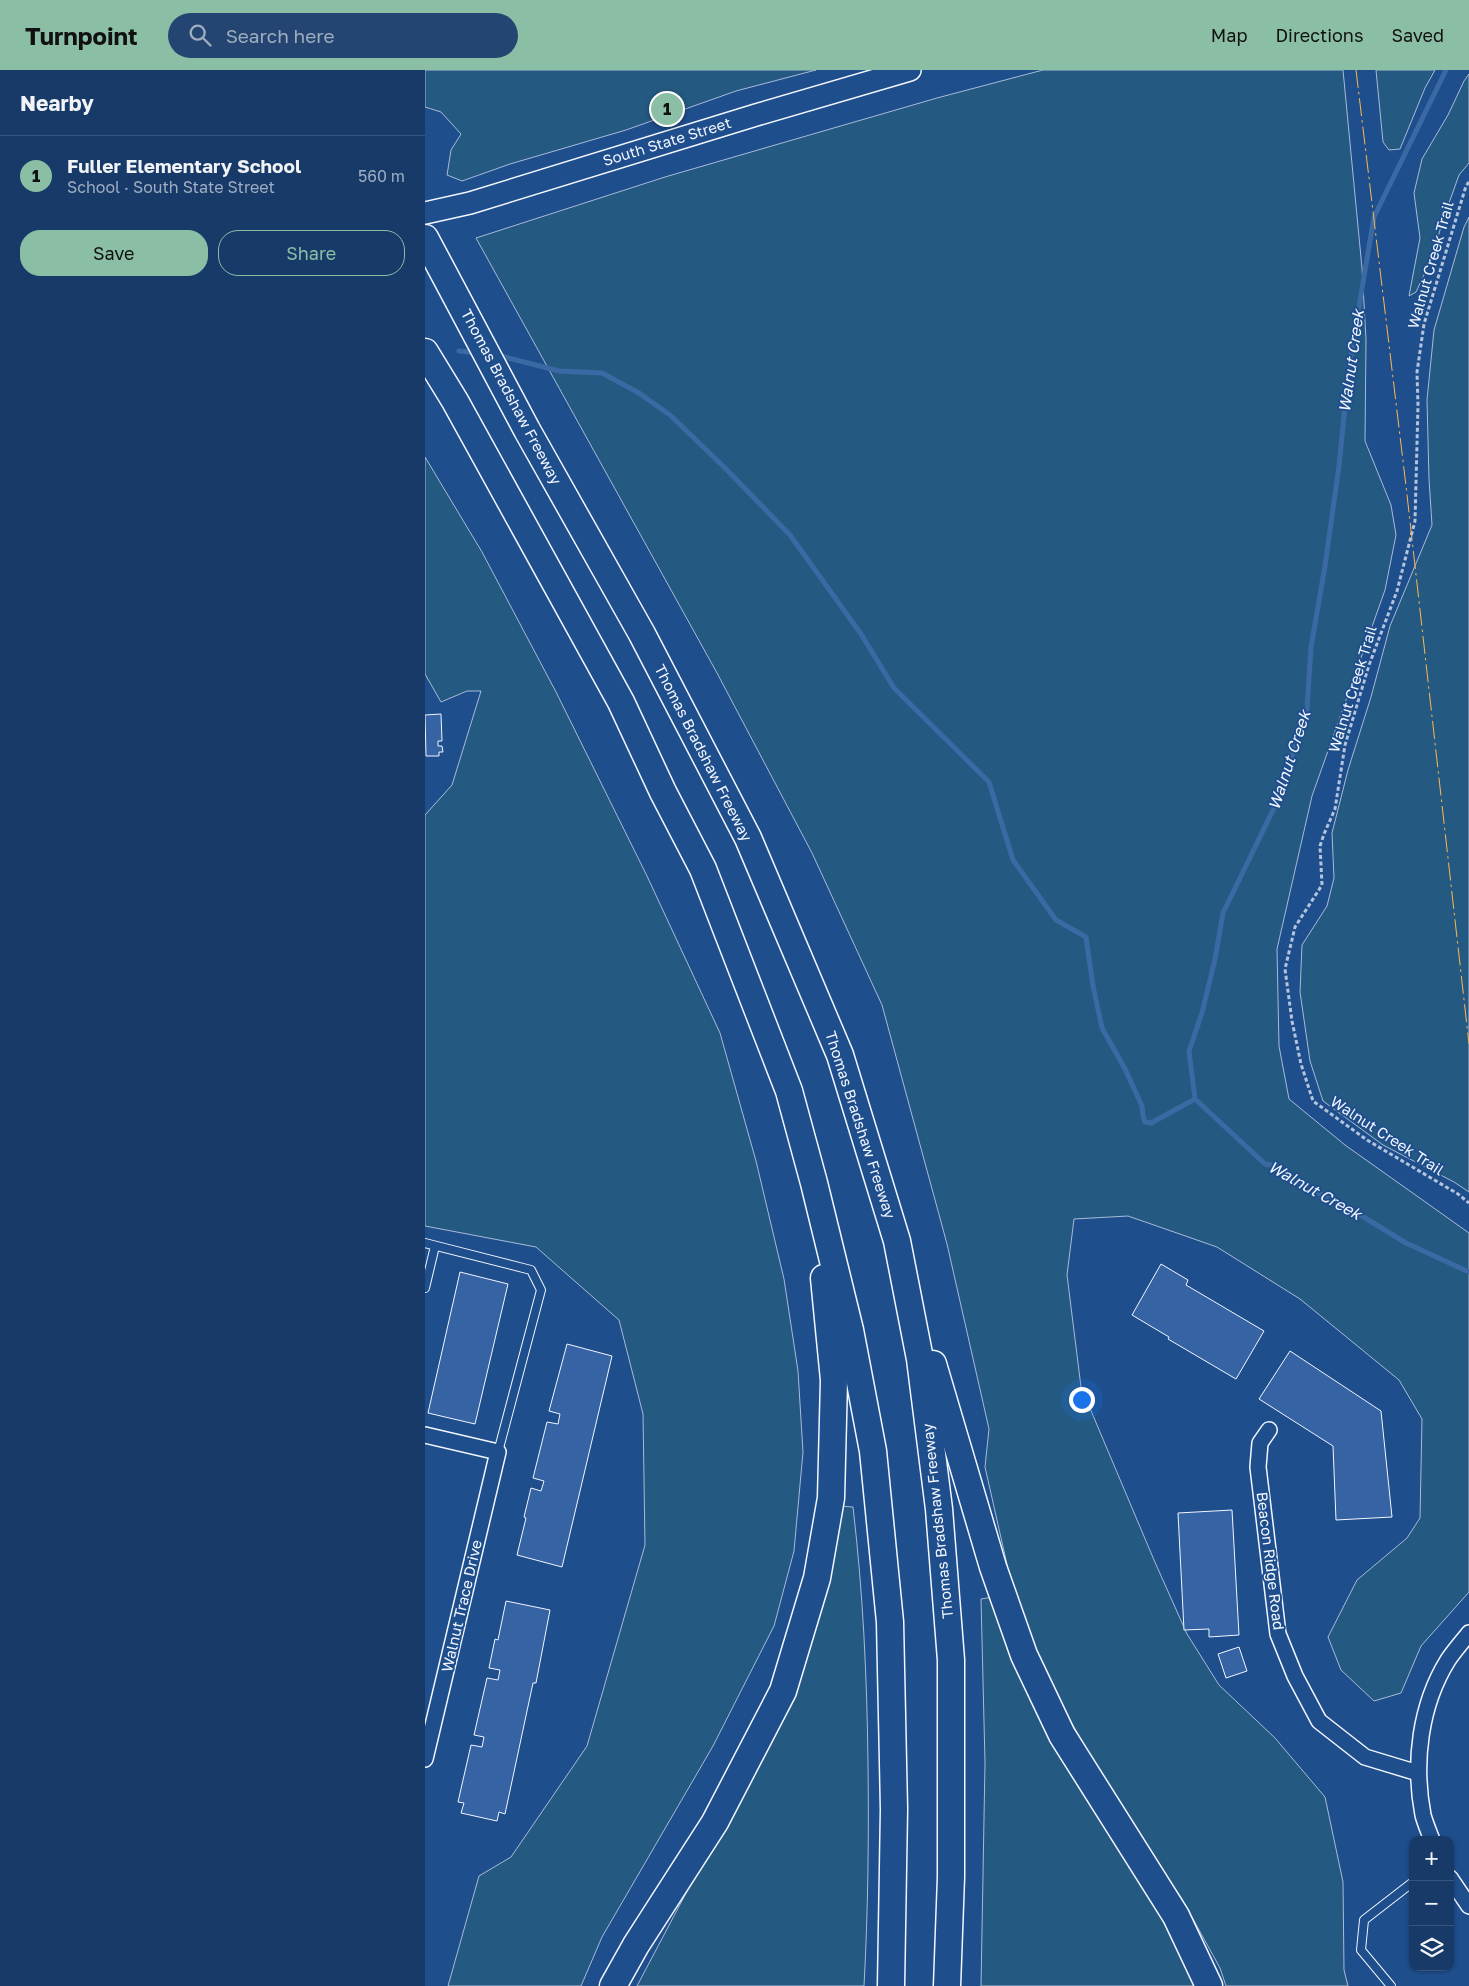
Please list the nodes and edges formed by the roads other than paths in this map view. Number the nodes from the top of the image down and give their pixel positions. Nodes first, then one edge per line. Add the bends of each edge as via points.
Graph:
1 (910, 70) edge
2 (425, 214) edge
3 (425, 238) edge
4 (425, 352) edge
5 (814, 1183) junction
6 (897, 1241) junction
7 (425, 1243) edge
8 (435, 1246) junction
9 (425, 1288) edge
10 (1269, 1430) dead end
11 (425, 1435) edge
12 (499, 1452) junction
13 (1469, 1633) edge
14 (425, 1759) edge
15 (1418, 1773) junction
16 (1430, 1836) edge
17 (1452, 1881) edge
18 (1409, 1885) edge
19 (1469, 1906) edge
20 (613, 1986) edge
21 (891, 1986) edge
22 (947, 1986) edge
23 (1209, 1986) edge
24 (1391, 1986) edge

1 - 2 street, South State Street via 865,80 470,203
3 - 6 highway, Thomas Bradshaw Freeway via 527,430 642,634 748,838 840,1055
4 - 5 highway via 621,702 703,869 789,1092
5 - 20 highway via 834,1380 831,1498 817,1578 783,1691 715,1822
5 - 21 highway via 851,1330 873,1451 890,1622 894,1809
6 - 22 highway, Thomas Bradshaw Freeway via 920,1359 939,1509 951,1660 951,1877
6 - 23 highway via 993,1567 1024,1655 1062,1734 1176,1916
7 - 8 lane
8 - 9 lane
8 - 12 lane via 531,1270 541,1290
10 - 15 street, Beacon Ridge Road via 1261,1443 1258,1467 1278,1634 1295,1676 1319,1721 1365,1757
11 - 12 street
12 - 14 street, Walnut Trace Drive
13 - 15 street via 1448,1661 1430,1699 1421,1735
15 - 16 street via 1423,1816
17 - 19 street
18 - 24 lane via 1364,1920 1361,1950

